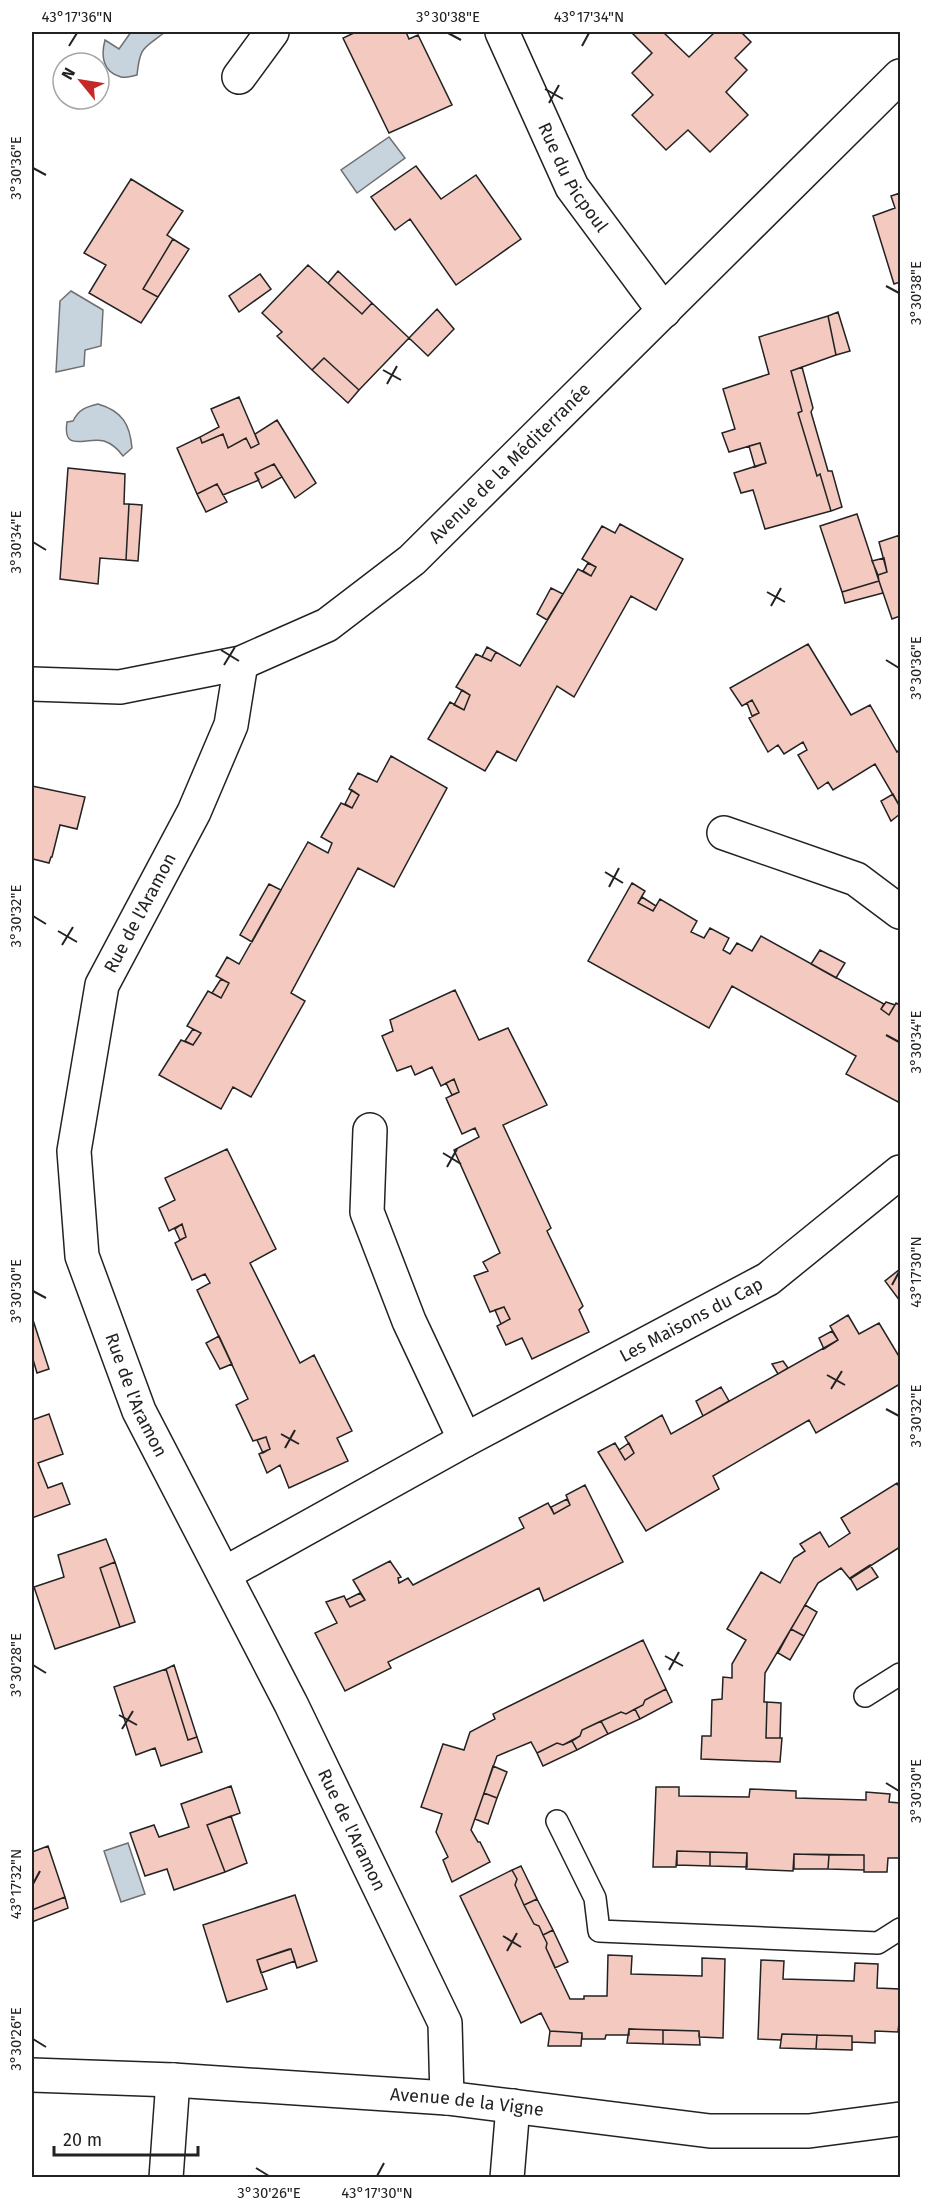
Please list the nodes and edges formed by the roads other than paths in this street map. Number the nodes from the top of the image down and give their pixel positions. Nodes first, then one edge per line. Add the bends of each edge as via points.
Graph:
1 (272, 32) edge
2 (502, 32) edge
3 (900, 76) edge
4 (238, 77) dead end
5 (664, 311) junction
6 (241, 663) junction
7 (32, 684) edge
8 (724, 833) dead end
9 (900, 912) edge
10 (370, 1130) dead end
11 (900, 1172) edge
12 (465, 1440) junction
13 (224, 1574) junction
14 (900, 1674) edge
15 (865, 1696) dead end
16 (557, 1821) dead end
17 (900, 1929) edge
18 (32, 2075) edge
19 (173, 2080) junction
20 (447, 2098) junction
21 (513, 2106) junction
22 (900, 2119) edge
23 (166, 2178) edge
24 (507, 2178) edge

1 - 4 street
2 - 5 street, Rue du Picpoul via 572,187
3 - 5 street, Avenue de la Méditerranée
5 - 6 street, Avenue de la Méditerranée via 412,560 327,625
6 - 7 street, Avenue de la Méditerranée via 120,687
6 - 13 street, Rue de l'Aramon via 231,725 194,812 102,985 74,1151 82,1257 139,1411
8 - 9 street via 856,879
10 - 12 street via 367,1212 409,1321
11 - 12 street, Les Maisons du Cap via 768,1279
12 - 13 street, Les Maisons du Cap
13 - 20 street, Rue de l'Aramon via 446,2023
14 - 15 lane
16 - 17 lane via 595,1898 599,1931 878,1943
18 - 19 street, Avenue de la Vigne
19 - 20 street, Avenue de la Vigne
19 - 23 street
20 - 21 street, Avenue de la Vigne
21 - 22 street, Avenue de la Vigne via 710,2131 809,2131
21 - 24 street

